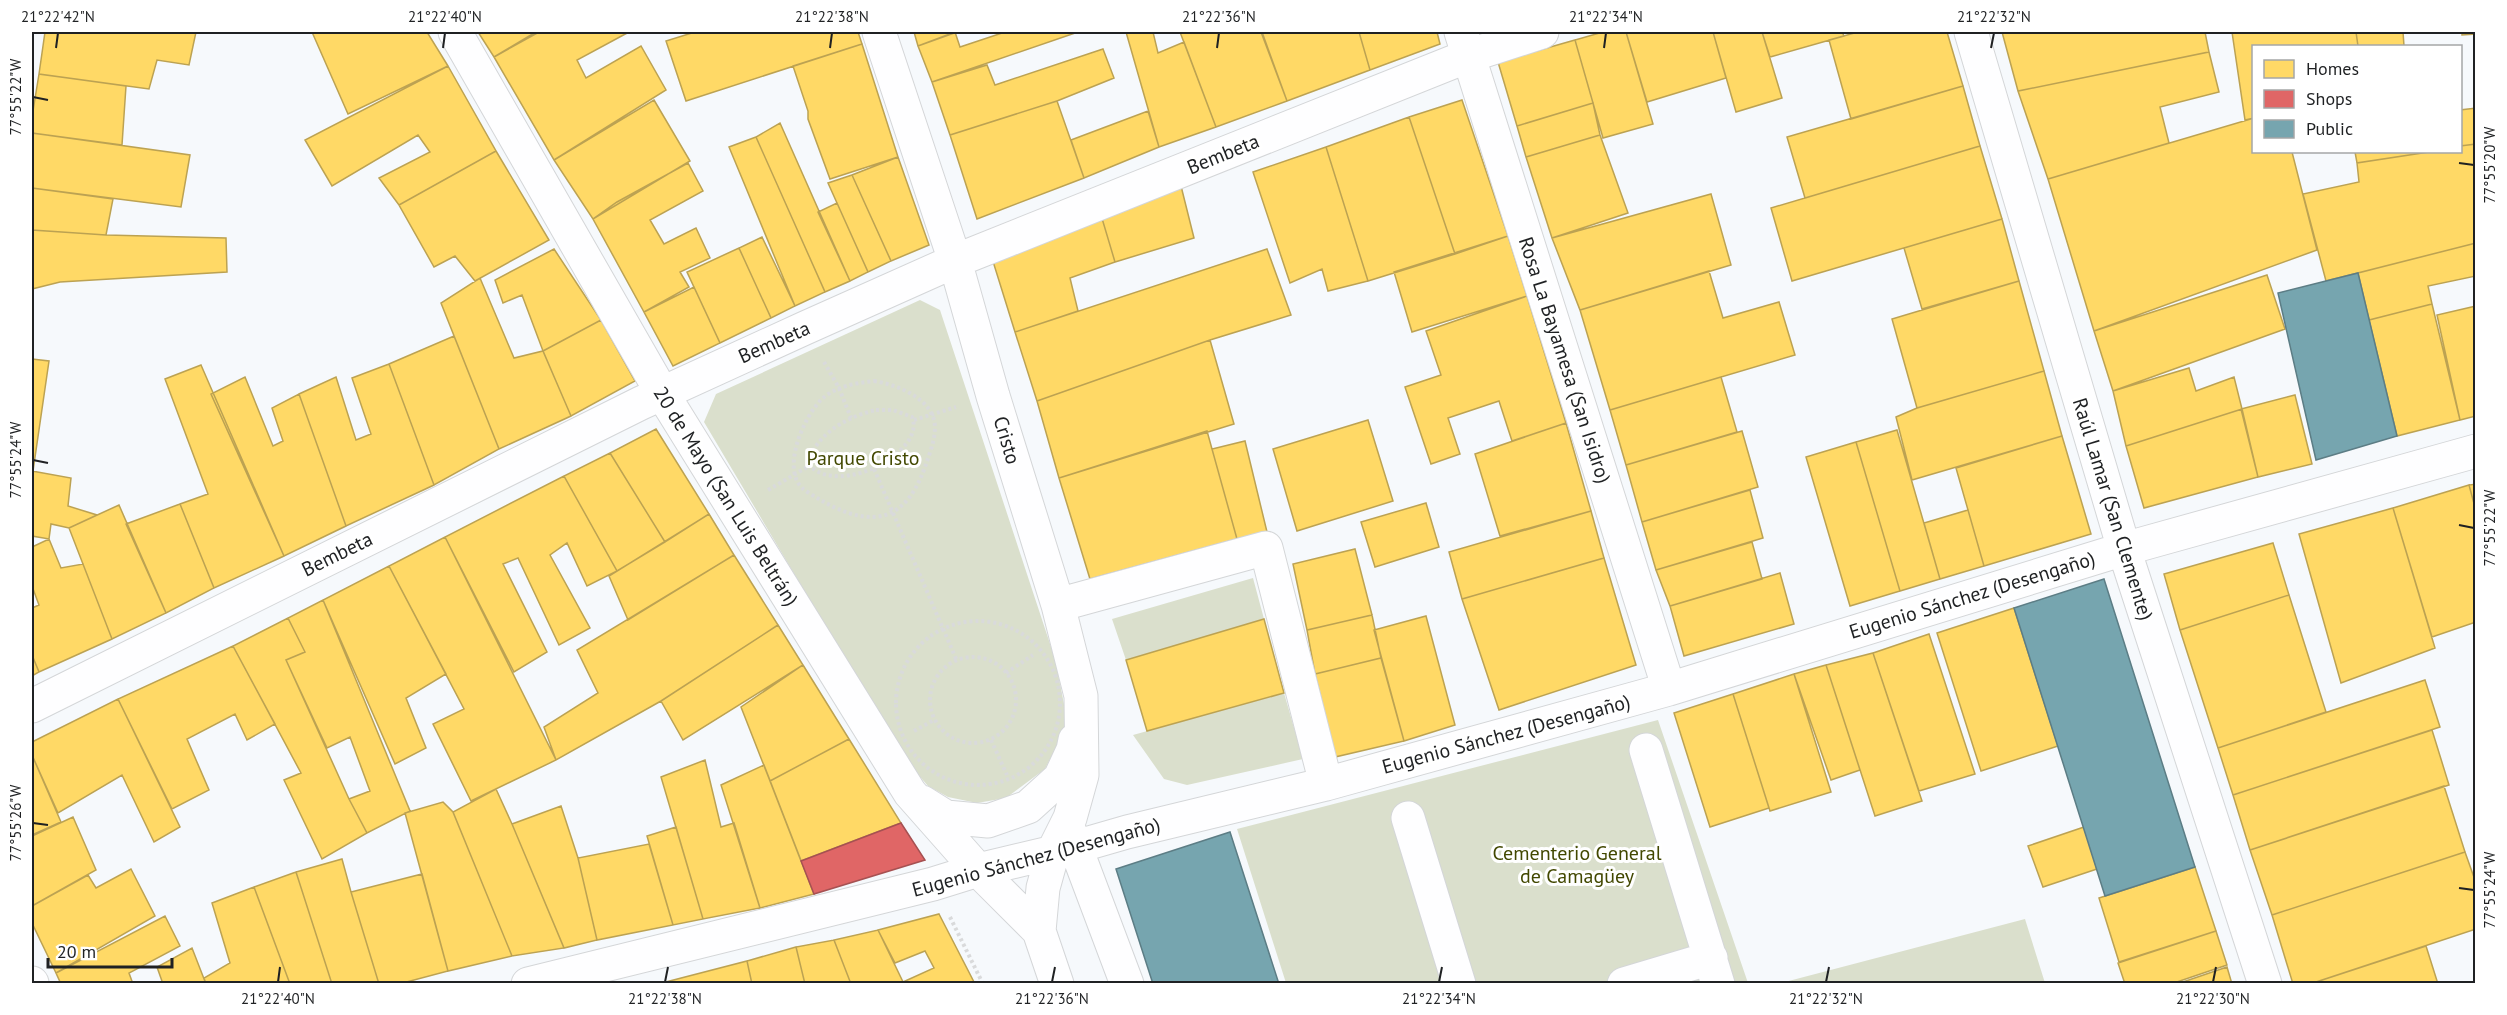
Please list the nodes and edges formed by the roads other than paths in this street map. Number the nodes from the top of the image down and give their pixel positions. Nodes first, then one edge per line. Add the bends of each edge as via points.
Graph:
1 (455, 32) edge
2 (879, 32) edge
3 (1542, 32) edge
4 (1971, 32) edge
5 (1464, 44) edge
6 (955, 261) junction
7 (662, 393) junction
8 (2475, 451) edge
9 (2124, 549) junction
10 (1058, 605) junction
11 (1669, 689) junction
12 (1081, 696) junction
13 (32, 706) edge
14 (1646, 750) dead end
15 (1326, 784) junction
16 (910, 793) junction
17 (1408, 818) dead end
18 (1065, 842) junction
19 (978, 870) junction
20 (1039, 931) junction
21 (1714, 971) edge
22 (528, 984) edge
23 (1057, 984) edge
24 (1127, 984) edge
25 (1459, 984) edge
26 (1624, 984) edge
27 (2265, 984) edge

1 - 7 street, 20 de Mayo (San Luis Beltrán)
2 - 6 street, Cristo
3 - 5 street, Bembeta
4 - 9 street, Raúl Lamar (San Clemente)
5 - 6 street, Bembeta
5 - 11 street, Rosa La Bayamesa (San Isidro)
6 - 7 street, Bembeta
6 - 10 street, Cristo
7 - 13 street, Bembeta
7 - 16 street, 20 de Mayo (San Luis Beltrán)
8 - 9 street, Eugenio Sánchez (Desengaño)
9 - 11 street, Eugenio Sánchez (Desengaño)
9 - 27 street, Raúl Lamar (San Clemente)
10 - 12 street, Cristo
10 - 15 street via 1266,548
11 - 15 street, Eugenio Sánchez (Desengaño)
12 - 16 street via 1073,750 1060,778 1028,807 988,821 946,817
12 - 18 street, Cristo via 1082,775
14 - 21 street
15 - 18 street, Eugenio Sánchez (Desengaño) via 1127,832
16 - 19 street, 20 de Mayo (San Luis Beltrán)
17 - 25 street
18 - 19 street, Eugenio Sánchez (Desengaño)
18 - 20 street, 20 de Mayo (San Luis Beltrán) via 1043,888
18 - 24 street
19 - 20 street, 20 de Mayo (San Luis Beltrán)
19 - 22 street, Eugenio Sánchez (Desengaño)
20 - 23 street, 20 de Mayo (San Luis Beltrán)
21 - 26 street

